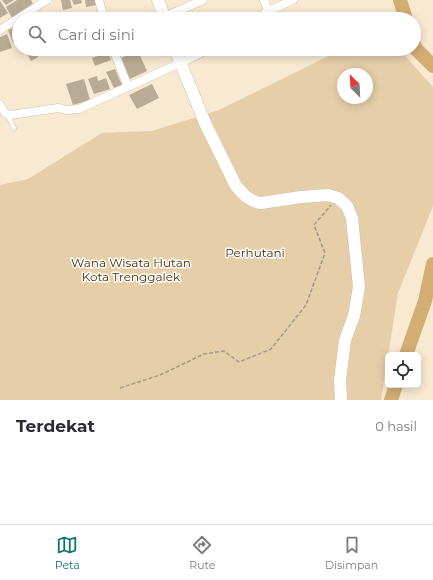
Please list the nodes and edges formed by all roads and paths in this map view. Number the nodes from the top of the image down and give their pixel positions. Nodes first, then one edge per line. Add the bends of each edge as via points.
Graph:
1 (47, 0) edge
2 (99, 0) edge
3 (158, 0) edge
4 (203, 0) edge
5 (264, 0) edge
6 (293, 0) edge
7 (28, 12) edge
8 (102, 12) edge
9 (162, 12) edge
10 (177, 12) edge
11 (268, 12) edge
12 (272, 12) edge
13 (12, 22) edge
14 (0, 30) edge
15 (116, 56) edge
16 (178, 56) edge
17 (195, 56) edge
18 (180, 63) junction
19 (128, 87) junction
20 (0, 105) edge
21 (6, 114) junction
22 (14, 128) dead end
23 (338, 198) junction
24 (120, 388) dead end
25 (341, 400) edge

1 - 7 street
2 - 8 street
3 - 9 street
4 - 10 street
5 - 11 street
6 - 12 street
13 - 14 street
15 - 19 street
16 - 18 street
17 - 18 street
18 - 19 street
18 - 23 street via 205,123 236,186 244,194 255,203 308,196 328,195
19 - 21 street via 73,110 58,108 18,115
20 - 21 street
21 - 22 lane
23 - 24 path via 314,225 325,253 306,305 271,349 240,362 224,351 204,354 160,375
23 - 25 street via 347,206 352,218 359,287 354,316 345,340 340,381

